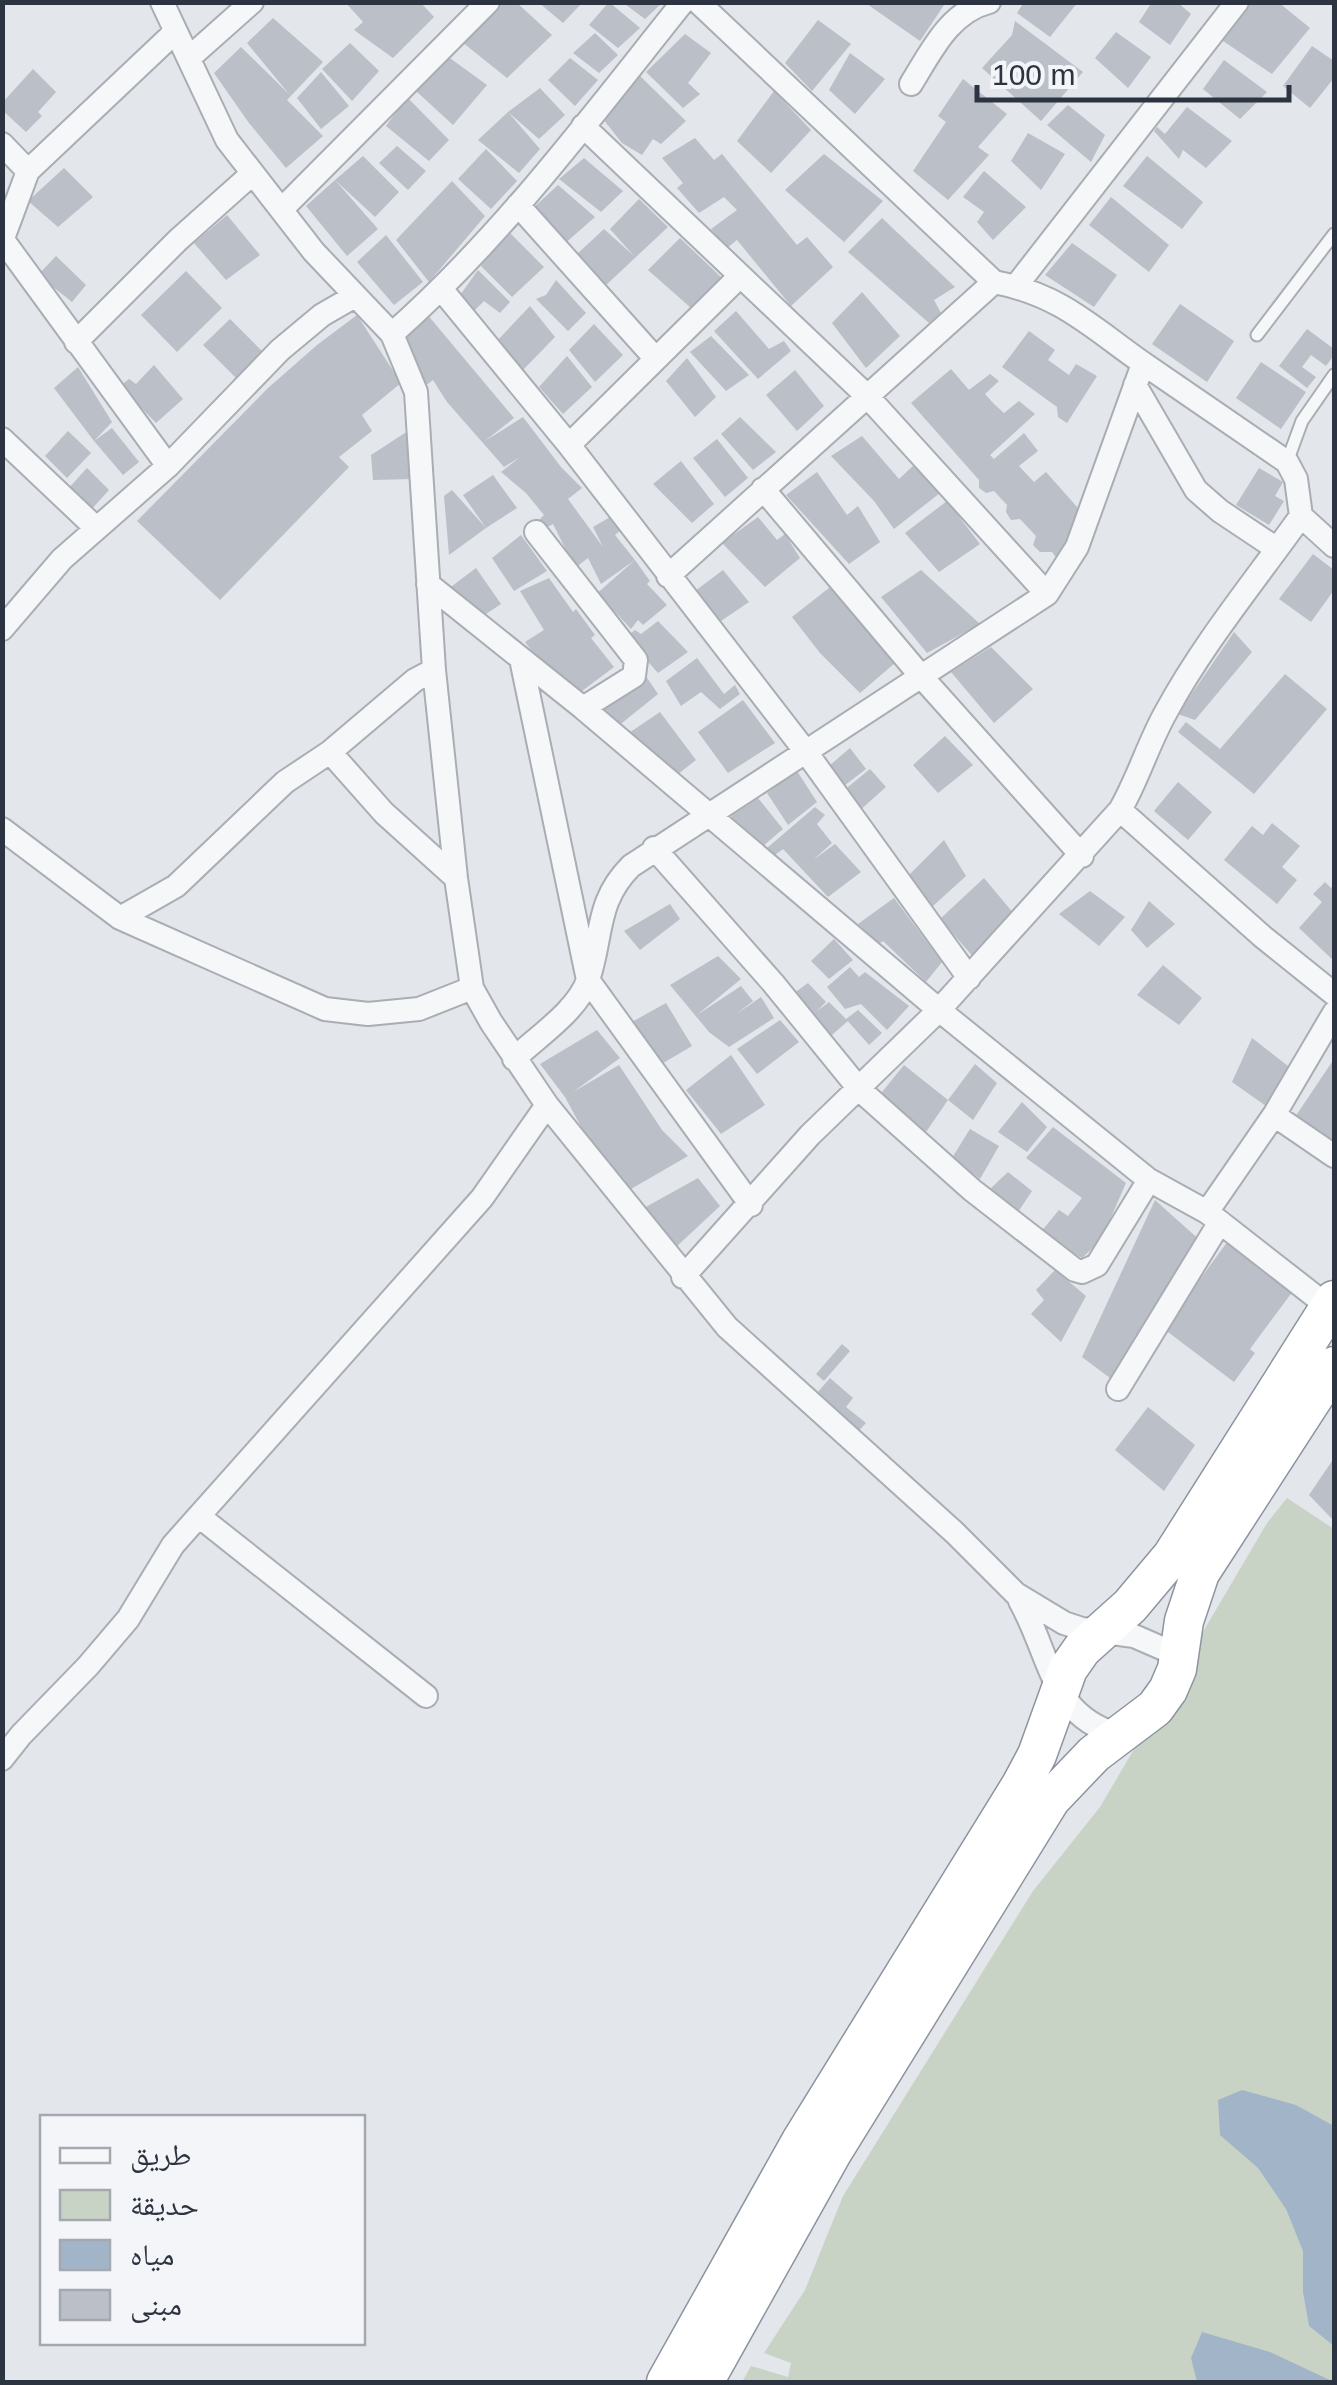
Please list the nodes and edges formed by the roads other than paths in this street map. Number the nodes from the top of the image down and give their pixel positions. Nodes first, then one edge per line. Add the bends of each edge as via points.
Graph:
1 (162, 2) edge
2 (252, 2) edge
3 (488, 2) edge
4 (683, 2) edge
5 (698, 2) edge
6 (989, 2) edge
7 (1237, 2) edge
8 (175, 32) junction
9 (189, 58) junction
10 (911, 84) dead end
11 (583, 126) junction
12 (2, 144) edge
13 (28, 171) junction
14 (252, 174) junction
15 (518, 205) junction
16 (282, 209) junction
17 (1334, 234) edge
18 (3, 240) edge
19 (740, 276) junction
20 (1005, 284) junction
21 (442, 290) junction
22 (355, 296) junction
23 (392, 334) junction
24 (1257, 335) dead end
25 (76, 342) junction
26 (655, 358) junction
27 (1139, 374) junction
28 (1334, 375) edge
29 (867, 396) junction
30 (2, 440) edge
31 (569, 445) junction
32 (1287, 462) junction
33 (168, 466) junction
34 (763, 489) junction
35 (1301, 516) junction
36 (96, 528) junction
37 (536, 532) dead end
38 (1334, 546) edge
39 (1277, 550) junction
40 (668, 576) junction
41 (428, 584) junction
42 (1048, 594) junction
43 (2, 628) edge
44 (522, 659) junction
45 (434, 670) junction
46 (920, 675) junction
47 (583, 708) junction
48 (330, 752) junction
49 (806, 752) junction
50 (1120, 810) junction
51 (708, 815) junction
52 (2, 829) edge
53 (654, 848) junction
54 (1082, 856) junction
55 (456, 878) junction
56 (120, 918) junction
57 (969, 978) junction
58 (588, 980) junction
59 (472, 988) junction
60 (1334, 994) edge
61 (939, 1010) junction
62 (1334, 1013) edge
63 (514, 1058) junction
64 (860, 1090) junction
65 (547, 1105) junction
66 (1274, 1116) junction
67 (1334, 1156) edge
68 (1150, 1180) junction
69 (751, 1205) junction
70 (1213, 1217) junction
71 (684, 1277) junction
72 (1332, 1304) edge
73 (1332, 1373) edge
74 (1118, 1390) dead end
75 (200, 1516) junction
76 (1016, 1594) junction
77 (1100, 1632) junction
78 (1180, 1656) junction
79 (1058, 1691) junction
80 (426, 1696) dead end
81 (1118, 1735) junction
82 (2, 1759) edge
83 (666, 2382) edge
84 (704, 2382) edge

1 - 8 street
2 - 9 street
3 - 16 street
4 - 11 street
5 - 20 street
6 - 10 street via 959,16
7 - 20 street
8 - 9 street
8 - 13 street
9 - 14 street via 220,129
11 - 15 street
11 - 19 street
12 - 13 street
13 - 18 street
14 - 16 street
14 - 25 street
15 - 21 street
15 - 26 street
16 - 22 street
17 - 24 lane
18 - 25 street
19 - 26 street
19 - 29 street
20 - 27 street via 1033,290 1083,318
20 - 29 street
21 - 23 street
21 - 31 street
22 - 23 street
22 - 33 street via 280,350
23 - 41 street via 416,392
25 - 33 street
26 - 31 street
27 - 32 street
27 - 39 street via 1196,490
27 - 42 street via 1078,547
28 - 32 lane via 1302,420
29 - 34 street
29 - 42 street
30 - 36 street
31 - 40 street
32 - 35 street
33 - 36 street
34 - 40 street
34 - 46 street
35 - 38 street
35 - 39 street
36 - 43 street
37 - 47 street via 637,666 634,676
39 - 50 street via 1210,637 1164,714
40 - 49 street
41 - 44 street
41 - 45 street
42 - 46 street
44 - 47 street
44 - 58 street
45 - 48 street
45 - 55 street
46 - 49 street
46 - 54 street
47 - 51 street
48 - 55 street
48 - 56 street via 285,782 176,886
49 - 51 street
49 - 57 street
50 - 54 street
50 - 60 street
51 - 53 street
51 - 61 street
52 - 56 street
53 - 58 street via 614,883
53 - 64 street
54 - 57 street
55 - 59 street
56 - 59 street via 325,1008 368,1014 418,1008
57 - 61 street
58 - 63 street via 577,1000
58 - 69 street
59 - 63 street
61 - 64 street
61 - 68 street
62 - 66 street
63 - 65 street
64 - 68 street via 1074,1270 1097,1265
64 - 69 street via 810,1135
65 - 71 street
65 - 75 street via 482,1198
66 - 67 street
66 - 70 street
68 - 70 street
69 - 71 street
70 - 72 street
70 - 74 street
71 - 76 street via 726,1327
72 - 77 highway via 1172,1556
73 - 78 highway via 1200,1573
75 - 80 street
75 - 82 street via 172,1545 128,1619
76 - 77 street via 1047,1616
76 - 79 street
77 - 78 street via 1150,1640
77 - 79 highway
78 - 81 highway via 1155,1708
79 - 81 street via 1077,1715
79 - 83 highway via 1020,1785 800,2141
81 - 84 highway via 1071,1775 1034,1825 832,2153

